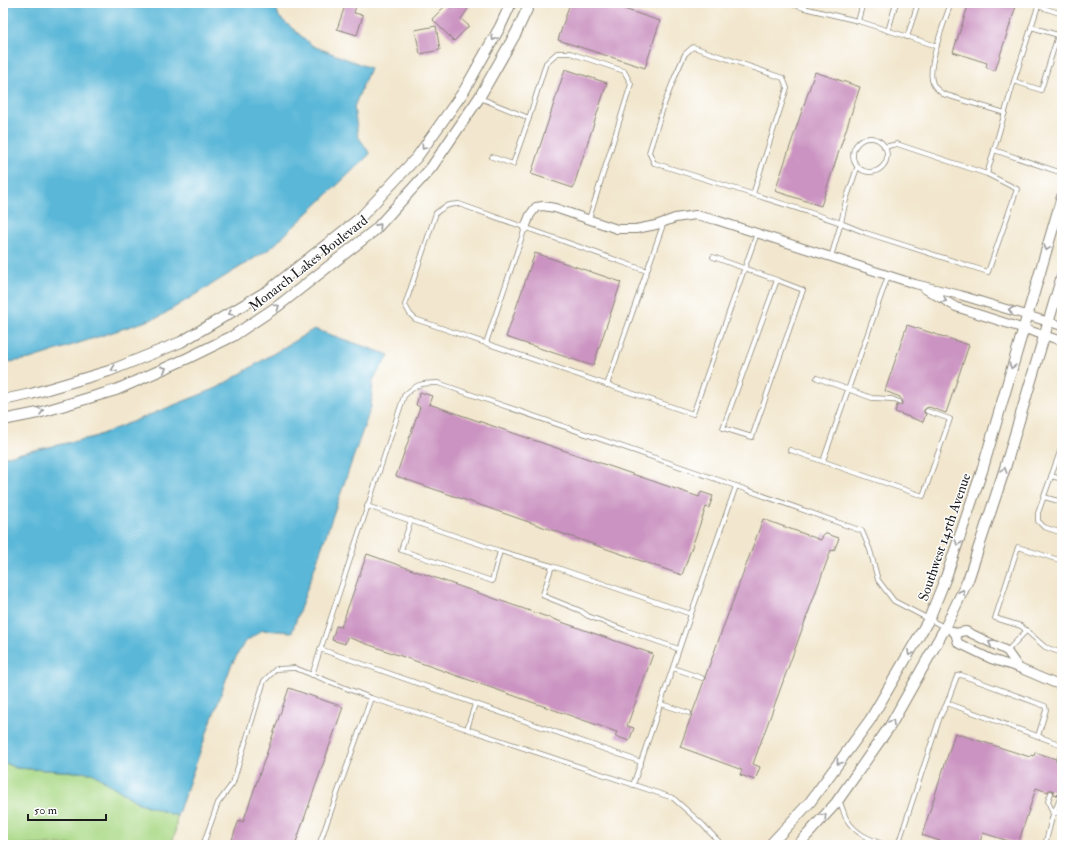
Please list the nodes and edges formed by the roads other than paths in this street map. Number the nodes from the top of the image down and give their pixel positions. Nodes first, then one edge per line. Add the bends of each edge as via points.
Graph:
1 (511, 3) edge
2 (530, 3) edge
3 (788, 3) edge
4 (863, 3) edge
5 (896, 3) edge
6 (918, 3) edge
7 (951, 3) edge
8 (805, 5) edge
9 (1038, 5) edge
10 (1062, 14) edge
11 (858, 21) junction
12 (1031, 27) junction
13 (888, 31) junction
14 (907, 37) junction
15 (937, 46) junction
16 (1014, 81) junction
17 (479, 98) junction
18 (1005, 113) junction
19 (529, 118) junction
20 (884, 147) junction
21 (994, 150) junction
22 (492, 157) dead end
23 (857, 168) junction
24 (1062, 173) edge
25 (987, 174) junction
26 (753, 194) junction
27 (1062, 197) edge
28 (588, 219) junction
29 (664, 222) junction
30 (841, 222) junction
31 (525, 228) junction
32 (757, 233) junction
33 (713, 257) dead end
34 (832, 257) junction
35 (744, 268) junction
36 (647, 271) junction
37 (888, 276) junction
38 (1062, 276) edge
39 (776, 280) junction
40 (915, 284) junction
41 (1027, 315) junction
42 (1049, 321) junction
43 (1062, 326) edge
44 (1023, 328) junction
45 (1044, 335) junction
46 (1062, 341) edge
47 (486, 343) junction
48 (817, 378) dead end
49 (607, 385) junction
50 (848, 389) junction
51 (3, 400) edge
52 (899, 402) dead end
53 (928, 411) dead end
54 (3, 420) edge
55 (1062, 446) edge
56 (790, 450) dead end
57 (822, 461) junction
58 (1051, 476) junction
59 (1062, 479) edge
60 (736, 486) junction
61 (1044, 496) junction
62 (1062, 502) edge
63 (367, 506) junction
64 (411, 520) junction
65 (1062, 533) edge
66 (500, 550) junction
67 (1062, 561) edge
68 (552, 566) junction
69 (691, 614) junction
70 (929, 619) junction
71 (945, 628) junction
72 (1026, 630) junction
73 (955, 633) junction
74 (320, 649) junction
75 (680, 649) junction
76 (1007, 651) junction
77 (1062, 653) edge
78 (673, 668) junction
79 (1019, 668) junction
80 (312, 675) junction
81 (702, 678) dead end
82 (1062, 685) edge
83 (371, 698) junction
84 (947, 703) junction
85 (475, 704) junction
86 (661, 704) junction
87 (689, 713) dead end
88 (467, 729) junction
89 (1038, 736) junction
90 (1062, 744) edge
91 (1062, 755) edge
92 (1059, 760) dead end
93 (641, 762) junction
94 (633, 785) junction
95 (1051, 792) dead end
96 (1060, 796) dead end
97 (838, 800) junction
98 (1062, 811) edge
99 (1053, 814) junction
100 (203, 845) edge
101 (319, 845) edge
102 (722, 845) edge
103 (770, 845) edge
104 (798, 845) edge
105 (885, 845) edge
106 (898, 845) edge
107 (1045, 845) edge

1 -> 51 street, Monarch Lakes Boulevard via 464,91 417,157 360,218 269,290 181,342 109,371
2 - 17 street, Monarch Lakes Boulevard
3 - 8 lane
4 - 11 lane
5 - 13 lane
6 - 14 lane
7 - 15 lane
8 - 11 lane
9 - 10 lane
9 - 12 lane
11 - 13 lane
12 - 16 lane
12 - 16 lane via 1058,35 1041,90
13 - 14 lane
14 - 15 lane
15 - 18 lane via 931,70 935,88 943,94
16 - 18 lane
17 - 19 lane
54 -> 17 street, Monarch Lakes Boulevard via 116,390 233,336 278,306 375,230 431,168
18 - 21 lane
19 - 22 lane via 513,164
19 - 28 lane via 546,63 557,53 570,53 624,71 631,84
20 - 23 lane via 887,156 880,170 870,173
20 - 23 lane via 871,138 861,141 852,154
20 - 25 lane via 897,144
21 - 24 lane
21 - 25 lane
23 - 30 lane
25 - 30 lane via 1018,190 988,272 866,233
26 - 26 lane via 654,162 649,152 676,74 685,54 692,47 783,78 787,88
26 - 30 lane
27 -> 41 street, Southwest 145th Avenue
28 - 29 street via 617,229 636,229
28 - 31 street via 543,206 536,208 530,215
29 - 32 street via 696,215
29 - 36 lane
30 - 34 lane
31 - 36 lane
31 - 47 lane
31 - 47 lane via 459,204 449,204 436,213 406,304 415,319
32 - 34 street
32 - 35 lane
33 - 35 lane
34 - 37 street
35 - 39 lane
35 - 49 lane via 693,414
36 - 49 lane
37 - 40 street
37 - 50 lane
38 - 42 street
39 - 39 lane via 723,428 752,437 803,290
41 -> 40 street
40 -> 44 street via 956,307
41 - 42 street
41 - 44 street, Southwest 145th Avenue
42 - 43 street
42 - 45 street
44 - 45 street
44 -> 70 street, Southwest 145th Avenue via 982,471
45 - 46 street
71 -> 45 street via 968,580 1005,468
47 - 49 lane
48 - 50 lane
50 - 52 lane via 872,398
50 - 57 lane
53 - 57 lane via 950,419 923,496
55 - 58 lane
56 - 57 lane
58 - 59 lane
58 - 61 lane
60 - 63 lane via 438,383 422,383 404,396
60 - 69 lane
60 - 70 lane via 862,531 878,580 894,601
61 - 62 lane
61 - 65 lane via 1038,521 1044,527
63 - 64 lane
63 - 74 lane
64 - 66 lane
64 - 66 lane via 401,550 492,581
66 - 68 lane
67 - 72 lane via 1018,547 995,618
68 - 69 lane
68 - 75 lane via 544,596 588,616
69 - 75 lane
70 - 71 lane
70 -> 103 street, Southwest 145th Avenue via 870,720 810,802
71 - 73 street
97 -> 71 street via 890,726
72 - 76 lane
72 - 77 lane via 1045,647
76 -> 73 street via 966,631
73 - 79 street via 958,643 991,659
74 - 80 lane
74 - 85 lane
75 - 78 lane
76 - 79 street
78 - 81 lane
78 - 86 lane
79 - 82 street
80 - 83 lane
80 - 100 lane via 295,668 276,669 264,681 233,783 218,803
83 - 88 lane
83 - 101 lane
84 - 89 lane
84 - 89 lane via 957,676 961,675 1045,706
84 - 106 lane via 940,717
85 - 88 lane
85 - 93 lane
86 - 87 lane
86 - 93 lane
88 - 94 lane
89 - 90 lane
91 - 92 lane
93 - 94 lane
94 - 102 lane via 673,798
95 - 99 lane via 1048,801
96 - 99 lane
104 -> 97 street
97 - 105 lane via 850,825 861,835
98 - 99 lane
99 - 107 lane

